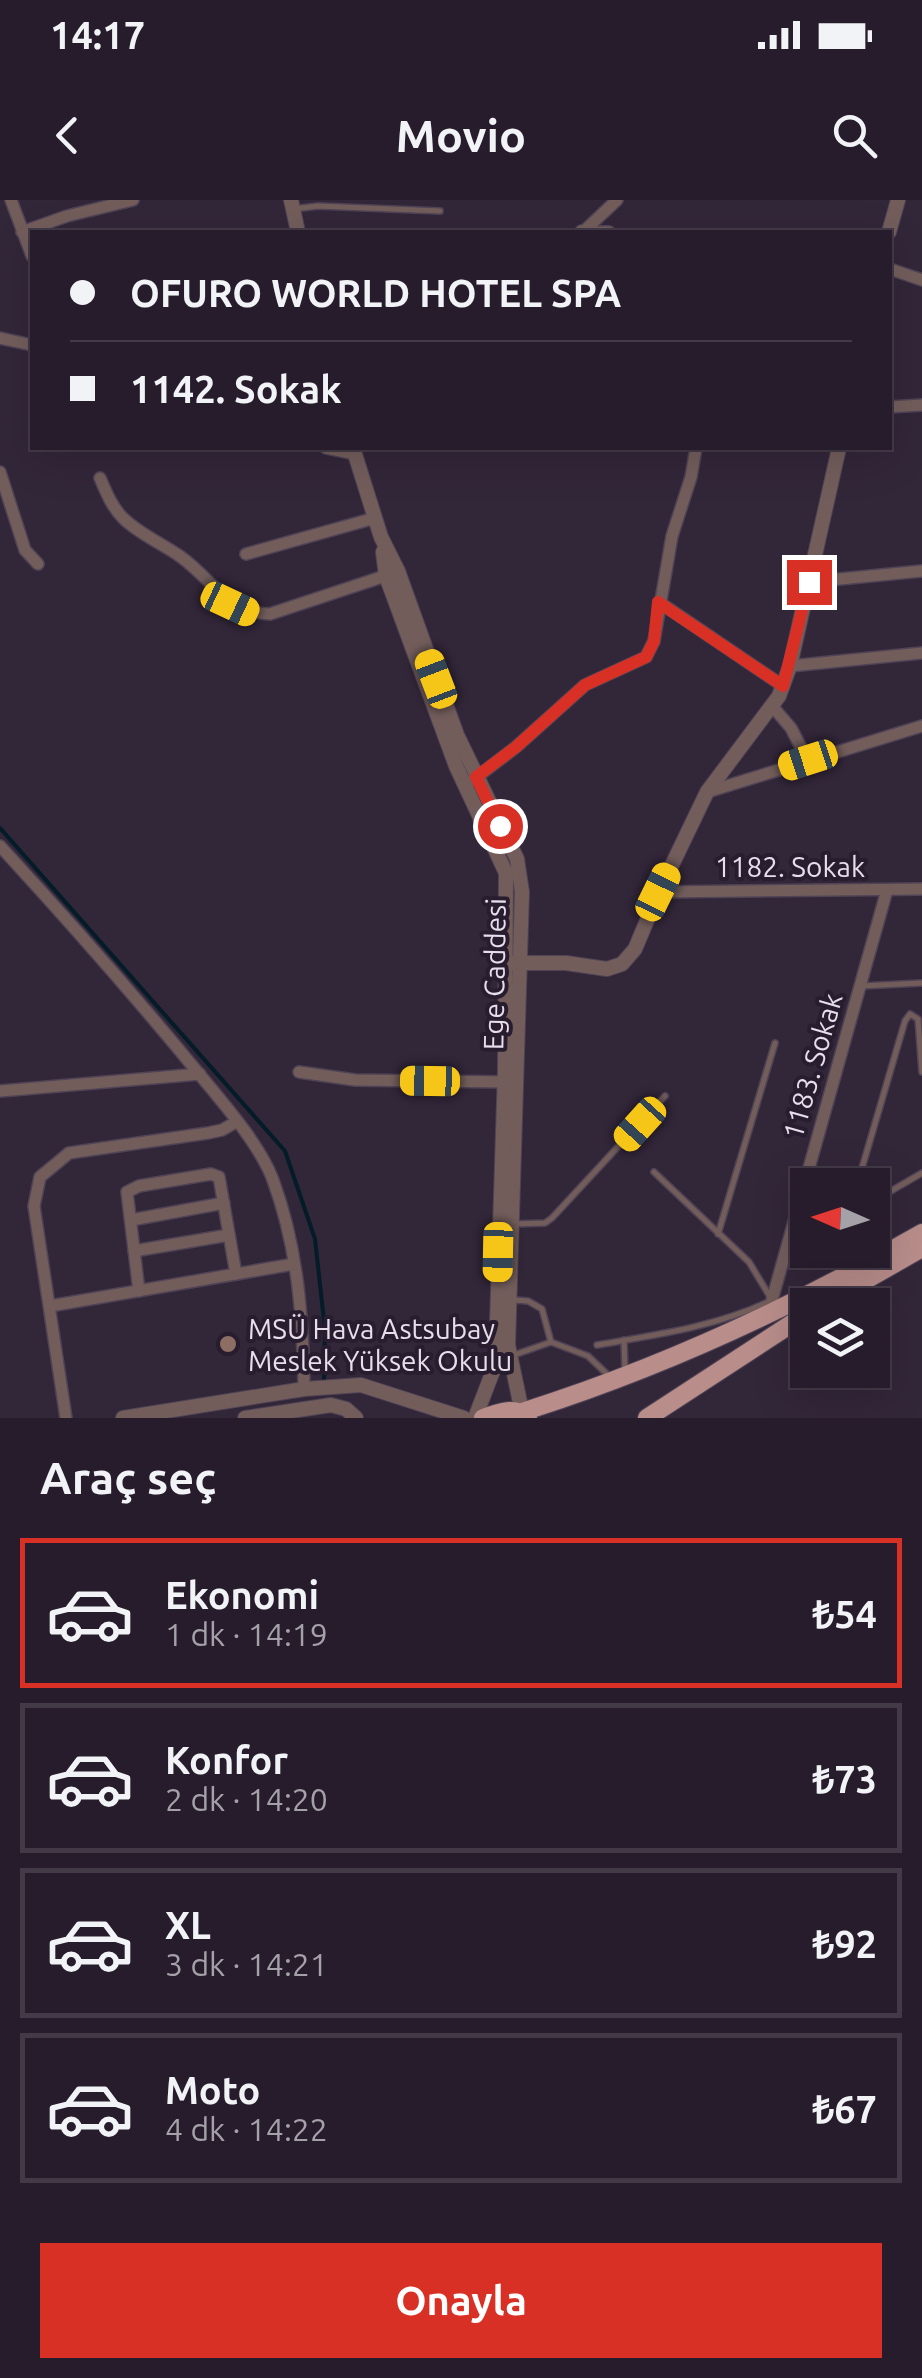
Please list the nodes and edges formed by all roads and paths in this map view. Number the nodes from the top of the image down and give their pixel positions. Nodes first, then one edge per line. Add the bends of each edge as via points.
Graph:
1 (11, 200) edge
2 (133, 200) edge
3 (617, 200) edge
4 (898, 200) edge
5 (292, 205) edge
6 (440, 210) dead end
7 (293, 230) edge
8 (585, 230) edge
9 (890, 230) edge
10 (22, 232) junction
11 (30, 251) edge
12 (892, 270) edge
13 (922, 277) edge
14 (0, 338) edge
15 (30, 345) edge
16 (922, 405) edge
17 (892, 407) edge
18 (696, 450) edge
19 (839, 450) edge
20 (354, 451) edge
21 (0, 472) edge
22 (100, 478) dead end
23 (375, 518) junction
24 (246, 554) dead end
25 (38, 564) dead end
26 (922, 571) edge
27 (392, 574) junction
28 (809, 582) junction
29 (658, 602) junction
30 (922, 653) edge
31 (790, 666) junction
32 (783, 686) junction
33 (772, 706) junction
34 (922, 726) edge
35 (808, 760) junction
36 (471, 782) junction
37 (707, 792) junction
38 (0, 846) edge
39 (922, 888) edge
40 (886, 890) junction
41 (658, 892) junction
42 (513, 963) junction
43 (922, 983) edge
44 (861, 986) junction
45 (774, 1044) dead end
46 (300, 1072) dead end
47 (922, 1072) edge
48 (200, 1074) junction
49 (504, 1082) junction
50 (0, 1091) edge
51 (665, 1096) dead end
52 (236, 1122) junction
53 (861, 1168) edge
54 (654, 1172) dead end
55 (922, 1173) edge
56 (890, 1192) edge
57 (224, 1203) junction
58 (131, 1220) junction
59 (510, 1224) junction
60 (922, 1233) edge
61 (718, 1234) junction
62 (229, 1235) junction
63 (922, 1248) edge
64 (134, 1252) junction
65 (294, 1264) junction
66 (236, 1274) junction
67 (852, 1288) edge
68 (139, 1291) junction
69 (509, 1300) junction
70 (50, 1306) junction
71 (774, 1306) junction
72 (790, 1325) edge
73 (624, 1340) junction
74 (551, 1342) junction
75 (597, 1344) dead end
76 (511, 1356) junction
77 (620, 1379) junction
78 (304, 1389) junction
79 (297, 1413) edge
80 (525, 1415) edge
81 (66, 1418) edge
82 (123, 1418) edge
83 (244, 1418) edge
84 (356, 1418) edge
85 (464, 1418) edge
86 (475, 1418) edge
87 (483, 1418) edge
88 (647, 1418) edge

1 - 10 street
2 - 10 street
3 - 8 street
4 - 9 street
5 - 6 lane
5 - 7 street
10 - 11 street
12 - 13 street
14 - 15 street
16 - 17 street
18 - 29 street
19 - 28 street
20 - 23 street
21 - 25 street via 25,550
22 - 27 street via 124,519 186,560 230,604 251,613 270,614
23 - 24 street
23 - 27 street
26 - 28 street
27 - 36 street
28 - 31 street
29 - 32 street
29 - 36 street via 646,657 585,685
30 - 31 street
31 - 32 street
32 - 33 street
33 - 35 street
33 - 37 street
34 - 35 street
35 - 37 street
36 - 42 street via 506,872
37 - 41 street
38 - 48 street
39 - 40 street, 1182. Sokak
40 - 41 street, 1182. Sokak
40 - 44 street, 1183. Sokak
41 - 42 street via 635,950 622,964 607,969
42 - 49 street
42 - 59 street, Ege Caddesi
43 - 44 lane
44 - 71 street, 1183. Sokak
45 - 61 lane
46 - 49 street via 355,1080
47 - 53 lane via 918,1019 910,1014
48 - 50 street
48 - 52 street
49 - 86 street via 496,1355
51 - 59 lane via 552,1218
52 - 65 street via 272,1177
52 - 70 street via 222,1130 69,1153 54,1162 40,1177 34,1206
54 - 61 lane
55 - 56 lane
57 - 58 street
57 - 58 street via 219,1176 211,1174 140,1186 128,1192
57 - 62 street
58 - 64 street
59 - 69 street, Ege Caddesi
60 - 71 main road
61 - 71 lane via 749,1262
62 - 64 street
62 - 66 street
63 - 67 main road
64 - 68 street
65 - 66 street
65 - 78 street via 303,1310
66 - 68 street
68 - 70 street
69 - 74 lane via 542,1308
69 - 76 street, Ege Caddesi
70 - 81 street
71 - 73 lane
71 - 77 main road
72 - 88 main road
73 - 75 lane
73 - 77 lane
74 - 76 lane
74 - 77 lane via 588,1356
76 - 80 street, Ege Caddesi
77 - 80 main road
78 - 82 street
78 - 85 street via 361,1385
79 - 83 street
79 - 84 street via 332,1405
80 - 87 main road via 506,1410

